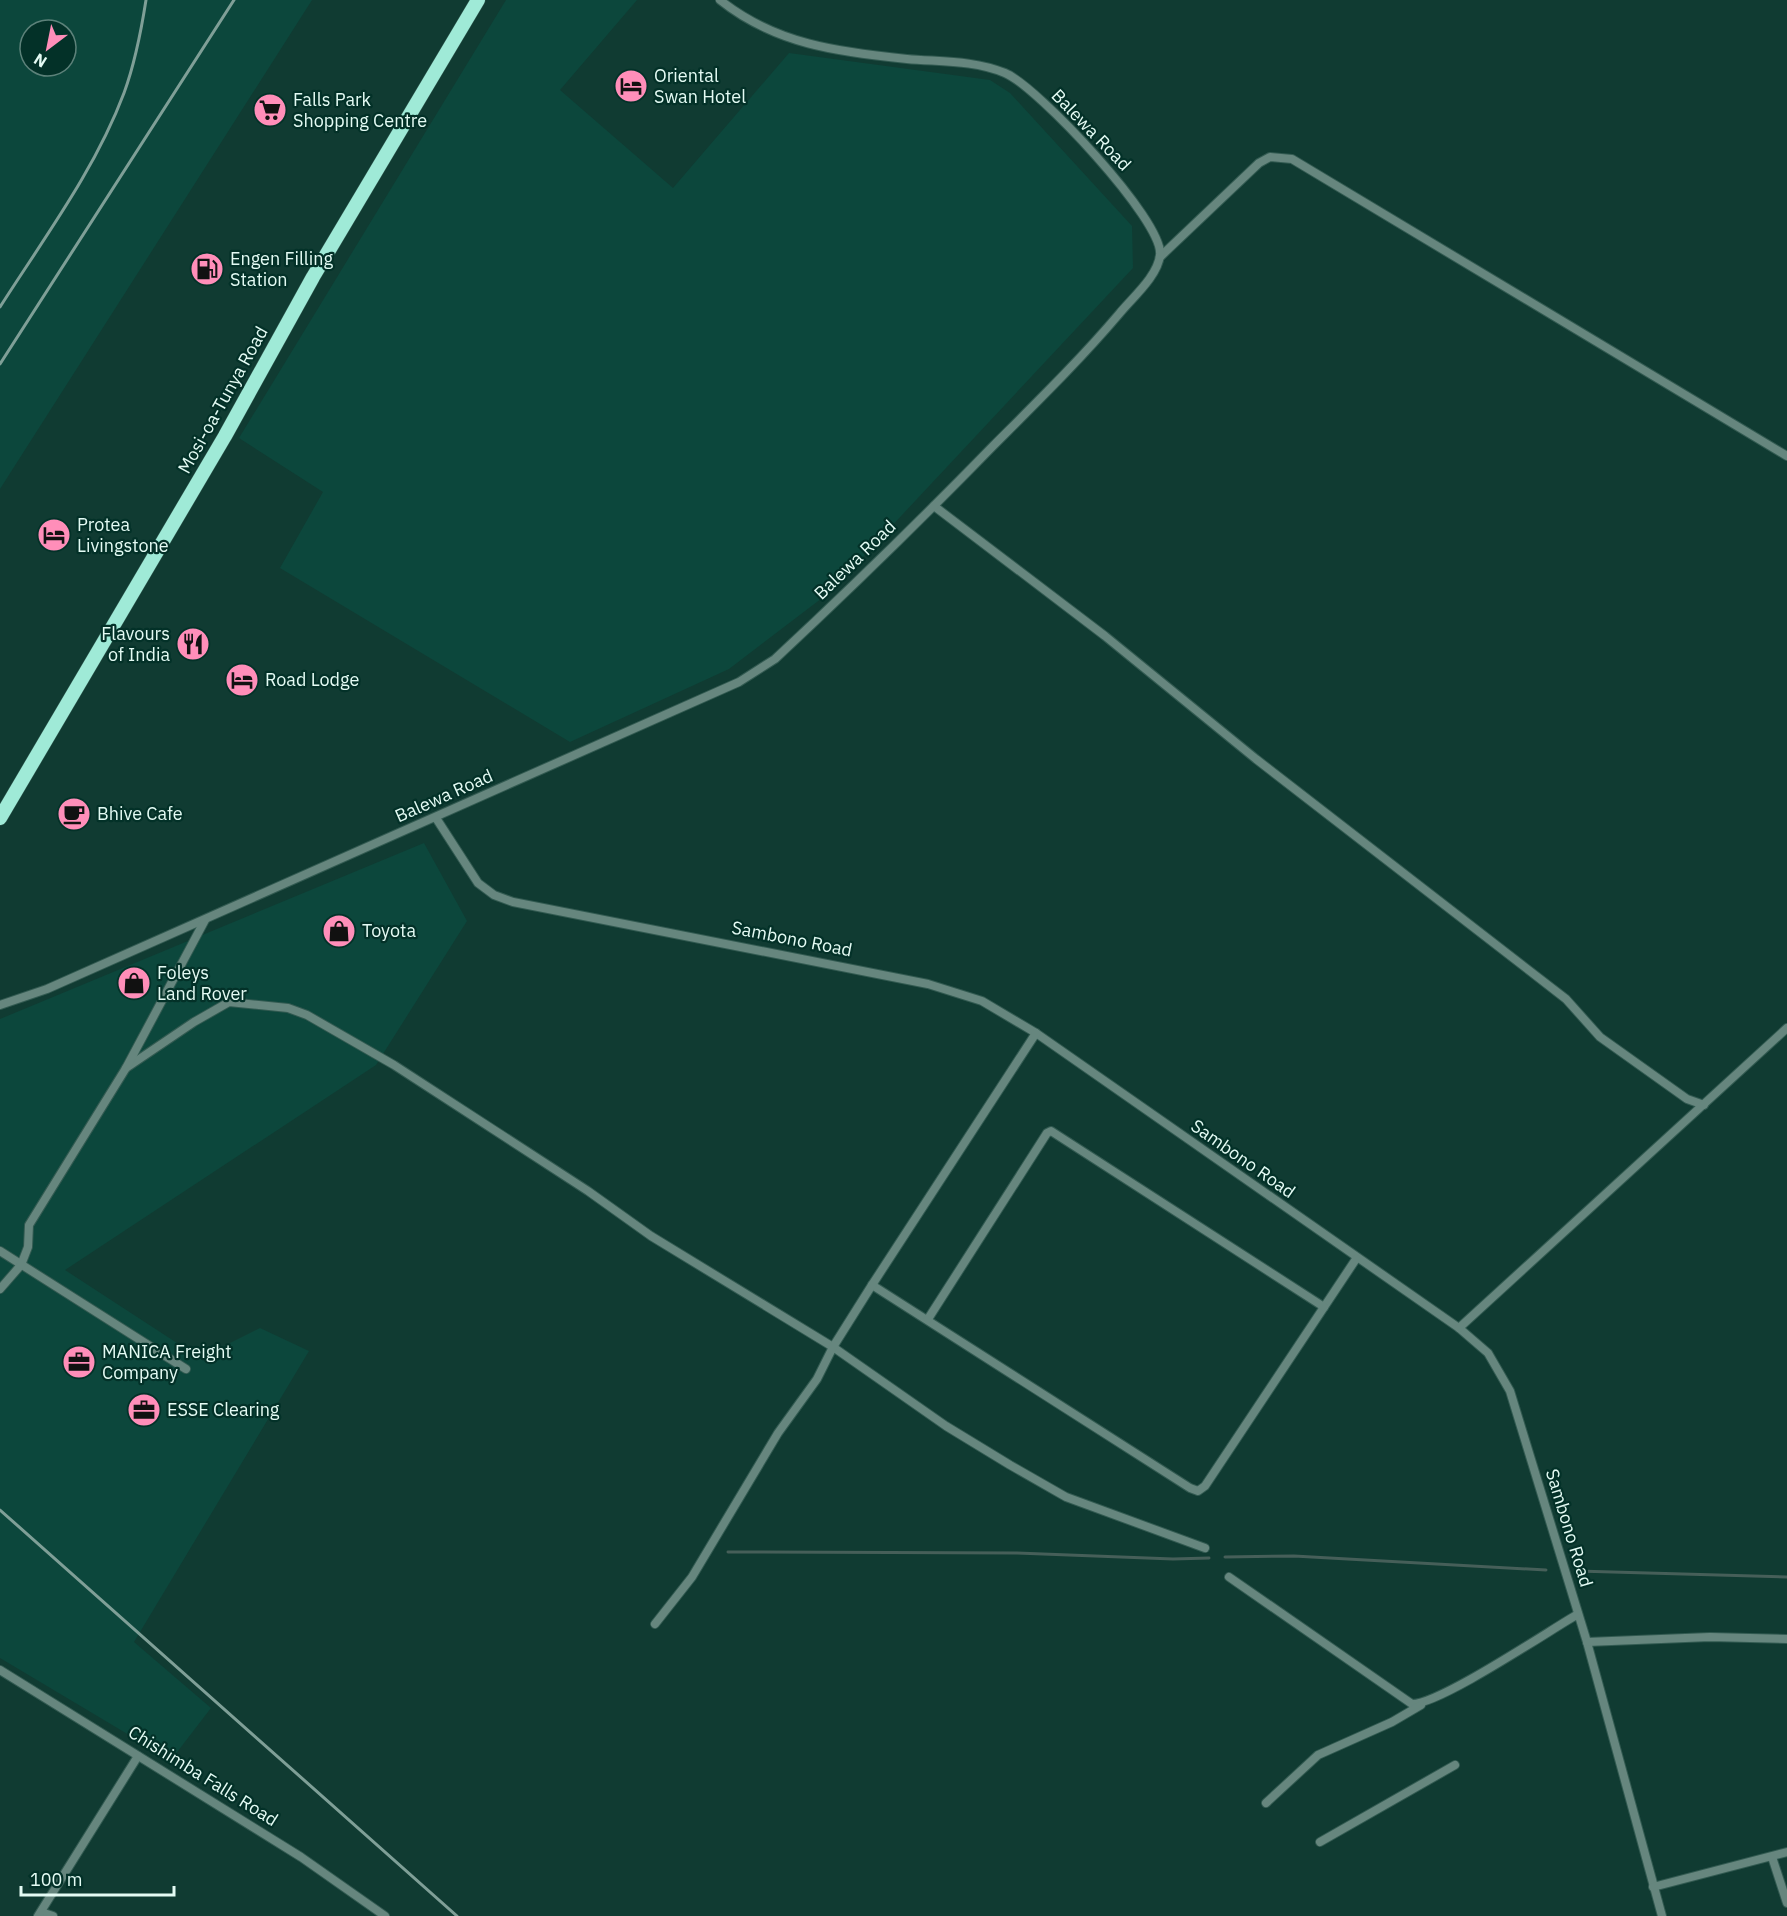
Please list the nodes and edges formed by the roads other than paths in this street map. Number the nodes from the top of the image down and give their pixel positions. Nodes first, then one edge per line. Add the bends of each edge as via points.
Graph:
1 (478, 0) edge
2 (720, 0) edge
3 (1160, 257) junction
4 (1787, 456) edge
5 (934, 506) junction
6 (0, 818) edge
7 (436, 818) junction
8 (205, 919) junction
9 (0, 1005) edge
10 (1787, 1028) edge
11 (1036, 1033) junction
12 (126, 1068) junction
13 (1704, 1105) junction
14 (0, 1251) edge
15 (1356, 1259) junction
16 (21, 1265) junction
17 (872, 1285) junction
18 (0, 1289) edge
19 (1324, 1307) junction
20 (928, 1319) junction
21 (1459, 1329) junction
22 (833, 1347) junction
23 (186, 1369) dead end
24 (1205, 1548) dead end
25 (1229, 1577) dead end
26 (1578, 1614) junction
27 (655, 1624) dead end
28 (1787, 1639) edge
29 (1587, 1642) junction
30 (0, 1670) edge
31 (1423, 1704) junction
32 (138, 1756) junction
33 (1455, 1765) dead end
34 (1266, 1803) dead end
35 (1320, 1842) dead end
36 (1787, 1852) edge
37 (1772, 1857) junction
38 (1653, 1887) junction
39 (1787, 1903) edge
40 (39, 1914) edge
41 (53, 1916) edge
42 (385, 1916) edge
43 (1662, 1916) edge

1 - 6 highway, Mosi-oa-Tunya Road
2 - 3 street, Balewa Road via 744,19 806,44 977,63 1008,74 1088,147 1137,204 1159,243
3 - 4 street via 1259,163 1270,157 1292,159
3 - 5 street, Balewa Road via 1143,285 1100,337
5 - 7 street, Balewa Road via 775,659 739,682
5 - 13 street via 1566,999 1600,1037 1687,1099
7 - 8 street, Balewa Road
7 - 11 street, Sambono Road via 477,883 513,902 928,984 982,1001
8 - 9 street, Balewa Road
8 - 12 street
10 - 13 street
11 - 15 street, Sambono Road
11 - 17 street
12 - 16 street via 29,1225 28,1247
12 - 22 street via 229,1002 288,1008 307,1014 394,1065 651,1236
13 - 21 street
14 - 16 street
15 - 19 street
15 - 21 street, Sambono Road
16 - 18 street
16 - 23 street
17 - 20 street
17 - 22 street
19 - 20 street via 1198,1491 1068,1412
19 - 20 street via 1051,1131
21 - 26 street, Sambono Road via 1488,1353 1510,1391
22 - 24 street via 946,1426 1046,1487
22 - 27 street via 817,1379 778,1433 692,1577
25 - 31 street via 1402,1698 1412,1704
26 - 29 street, Sambono Road
26 - 31 street
28 - 29 street via 1710,1637
29 - 38 street, Sambono Road
30 - 32 street, Chishimba Falls Road
31 - 34 street via 1318,1755
32 - 40 street
32 - 42 street, Chishimba Falls Road via 301,1857
33 - 35 street
36 - 37 street
37 - 38 street
37 - 39 street
38 - 43 street, Sambono Road
40 - 41 street

